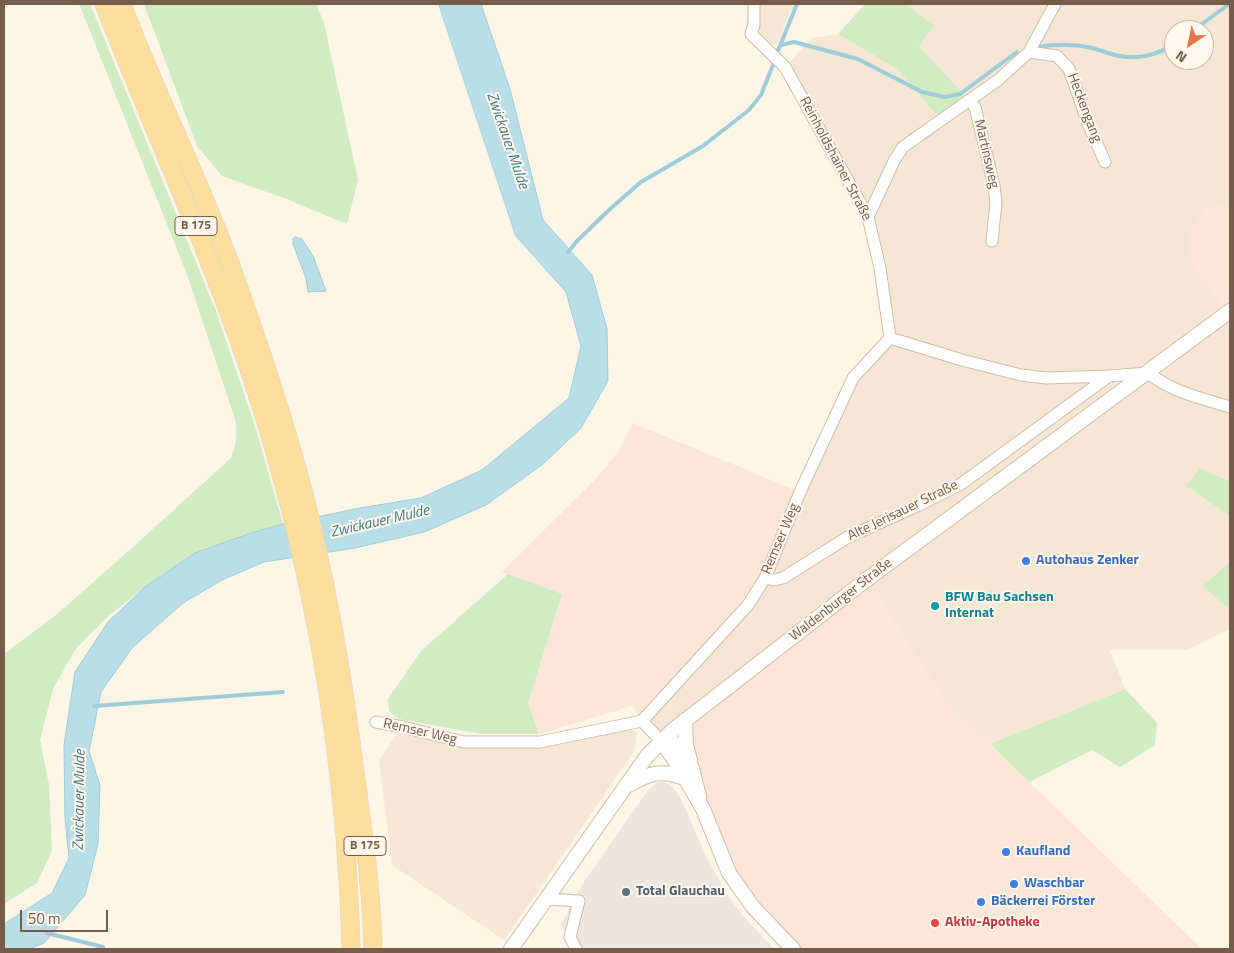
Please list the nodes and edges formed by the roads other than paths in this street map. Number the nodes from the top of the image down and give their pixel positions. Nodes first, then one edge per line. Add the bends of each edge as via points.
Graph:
1 (104, 4) edge
2 (122, 4) edge
3 (754, 4) edge
4 (1056, 4) edge
5 (1029, 52) junction
6 (969, 100) junction
7 (1105, 162) dead end
8 (868, 217) junction
9 (992, 240) dead end
10 (1228, 310) edge
11 (890, 338) junction
12 (1148, 372) junction
13 (1109, 376) junction
14 (1230, 407) edge
15 (283, 449) junction
16 (765, 578) junction
17 (685, 720) junction
18 (642, 721) junction
19 (376, 722) dead end
20 (664, 738) junction
21 (344, 747) junction
22 (688, 773) junction
23 (624, 788) junction
24 (546, 899) junction
25 (351, 949) edge
26 (373, 949) edge
27 (511, 949) edge
28 (576, 949) edge
29 (793, 949) edge

1 - 15 main road, B 175
2 - 15 main road, B 175 via 226,253 267,370
3 - 8 street, Reinholdshainer Straße via 751,34 785,67
4 - 5 street, Martinsweg
5 - 6 street, Martinsweg
5 - 7 street, Heckengang via 1057,56 1069,69
6 - 8 street, Martinsweg via 903,147
6 - 9 street, Martinsweg via 975,107 994,185 996,203
8 - 11 street, Reinholdshainer Straße via 880,268
10 - 12 street, Waldenburger Straße
11 - 13 street via 1021,376
11 - 16 street, Remser Weg via 853,378 800,492
12 - 13 street
12 - 14 street via 1177,391
12 - 17 street, Waldenburger Straße via 872,575
13 - 16 street, Alte Jerisauer Straße via 960,484 848,537 783,578
15 - 21 main road, B 175 via 326,681
16 - 18 street, Remser Weg via 748,605
17 - 20 street, Waldenburger Straße
17 - 22 street
18 - 19 street, Remser Weg via 540,742 464,742
18 - 20 street
20 - 22 street
20 - 23 street, Waldenburger Straße
21 - 25 main road, B 175 via 343,820
21 - 26 main road, B 175 via 372,913
22 - 23 street via 651,774
22 - 29 street via 729,873 753,907
23 - 24 street, Waldenburger Straße
24 - 27 street, Waldenburger Straße
24 - 28 street via 579,902 570,937

